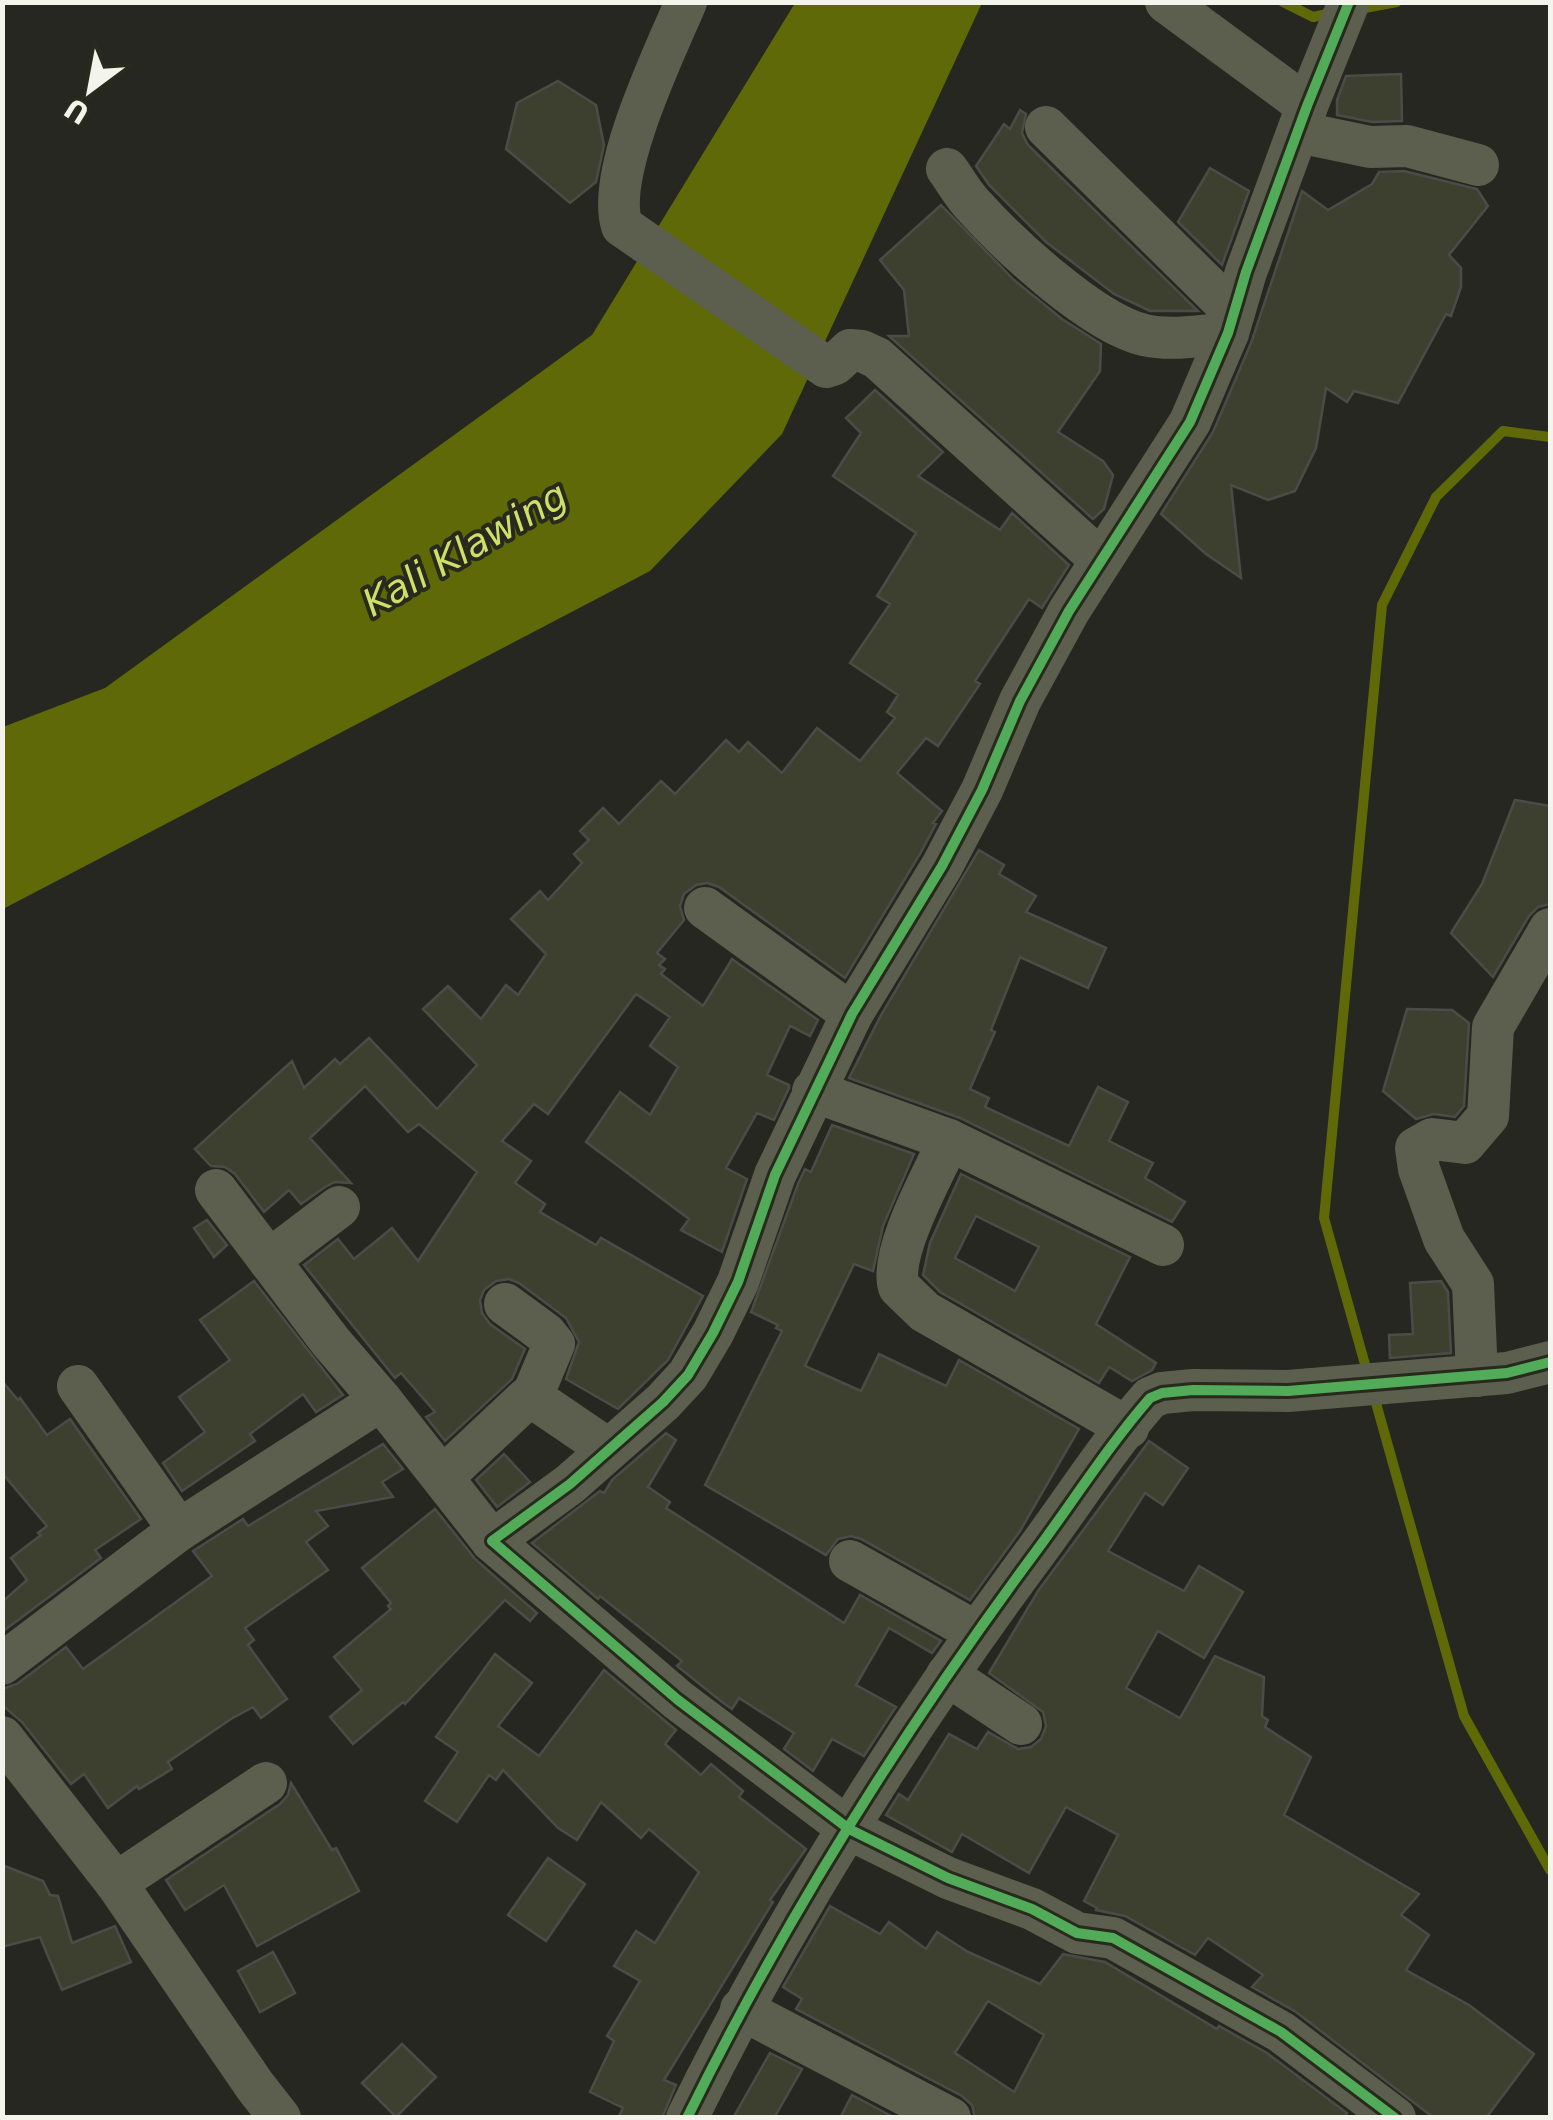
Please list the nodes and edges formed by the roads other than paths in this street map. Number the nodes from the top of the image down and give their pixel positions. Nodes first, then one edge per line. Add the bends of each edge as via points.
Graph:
1 (686, 2) edge
2 (1166, 2) edge
3 (1349, 2) edge
4 (1302, 119) junction
5 (1046, 126) dead end
6 (1478, 165) dead end
7 (947, 168) dead end
8 (1231, 322) junction
9 (1101, 560) junction
10 (705, 908) dead end
11 (1550, 930) edge
12 (852, 1014) junction
13 (813, 1090) junction
14 (948, 1140) junction
15 (216, 1190) dead end
16 (340, 1207) dead end
17 (1163, 1246) dead end
18 (269, 1260) junction
19 (505, 1304) dead end
20 (1550, 1362) edge
21 (1478, 1376) junction
22 (78, 1386) dead end
23 (531, 1399) junction
24 (381, 1400) junction
25 (1128, 1428) junction
26 (608, 1448) junction
27 (444, 1476) junction
28 (179, 1530) junction
29 (492, 1540) junction
30 (850, 1561) dead end
31 (976, 1632) junction
32 (2, 1664) edge
33 (947, 1675) junction
34 (1021, 1724) dead end
35 (2, 1736) edge
36 (266, 1783) dead end
37 (849, 1830) junction
38 (116, 1883) junction
39 (740, 2009) junction
40 (268, 2113) edge
41 (688, 2117) edge
42 (950, 2118) edge
43 (1395, 2118) edge

1 - 9 street via 619,186 620,220 629,234 826,367 850,350 877,358
2 - 4 street
3 - 4 street
4 - 6 street via 1370,147 1407,146
4 - 8 street
5 - 8 street
7 - 8 street via 998,232 1116,324 1163,338
8 - 9 street via 1190,422
9 - 12 street via 1020,701 942,866
10 - 12 street
11 - 21 street via 1493,1027 1488,1116 1465,1143 1432,1139 1416,1148 1444,1239 1473,1284
12 - 13 street
13 - 14 street
13 - 26 street via 713,1333 688,1375
14 - 17 street
14 - 25 street via 906,1237 899,1287 925,1312
15 - 18 street
16 - 18 street
18 - 24 street
19 - 23 street via 554,1344
20 - 21 street
21 - 25 street via 1162,1394 1150,1398
22 - 28 street
23 - 26 street
23 - 27 street
24 - 27 street
24 - 28 street
25 - 31 street
26 - 29 street
27 - 29 street
28 - 32 street
29 - 37 street via 678,1700
30 - 31 street
31 - 33 street
33 - 34 street
33 - 37 street
35 - 38 street
36 - 38 street
37 - 39 street
37 - 43 street via 1077,1933 1113,1938 1281,2032
38 - 40 street
39 - 41 street
39 - 42 street

